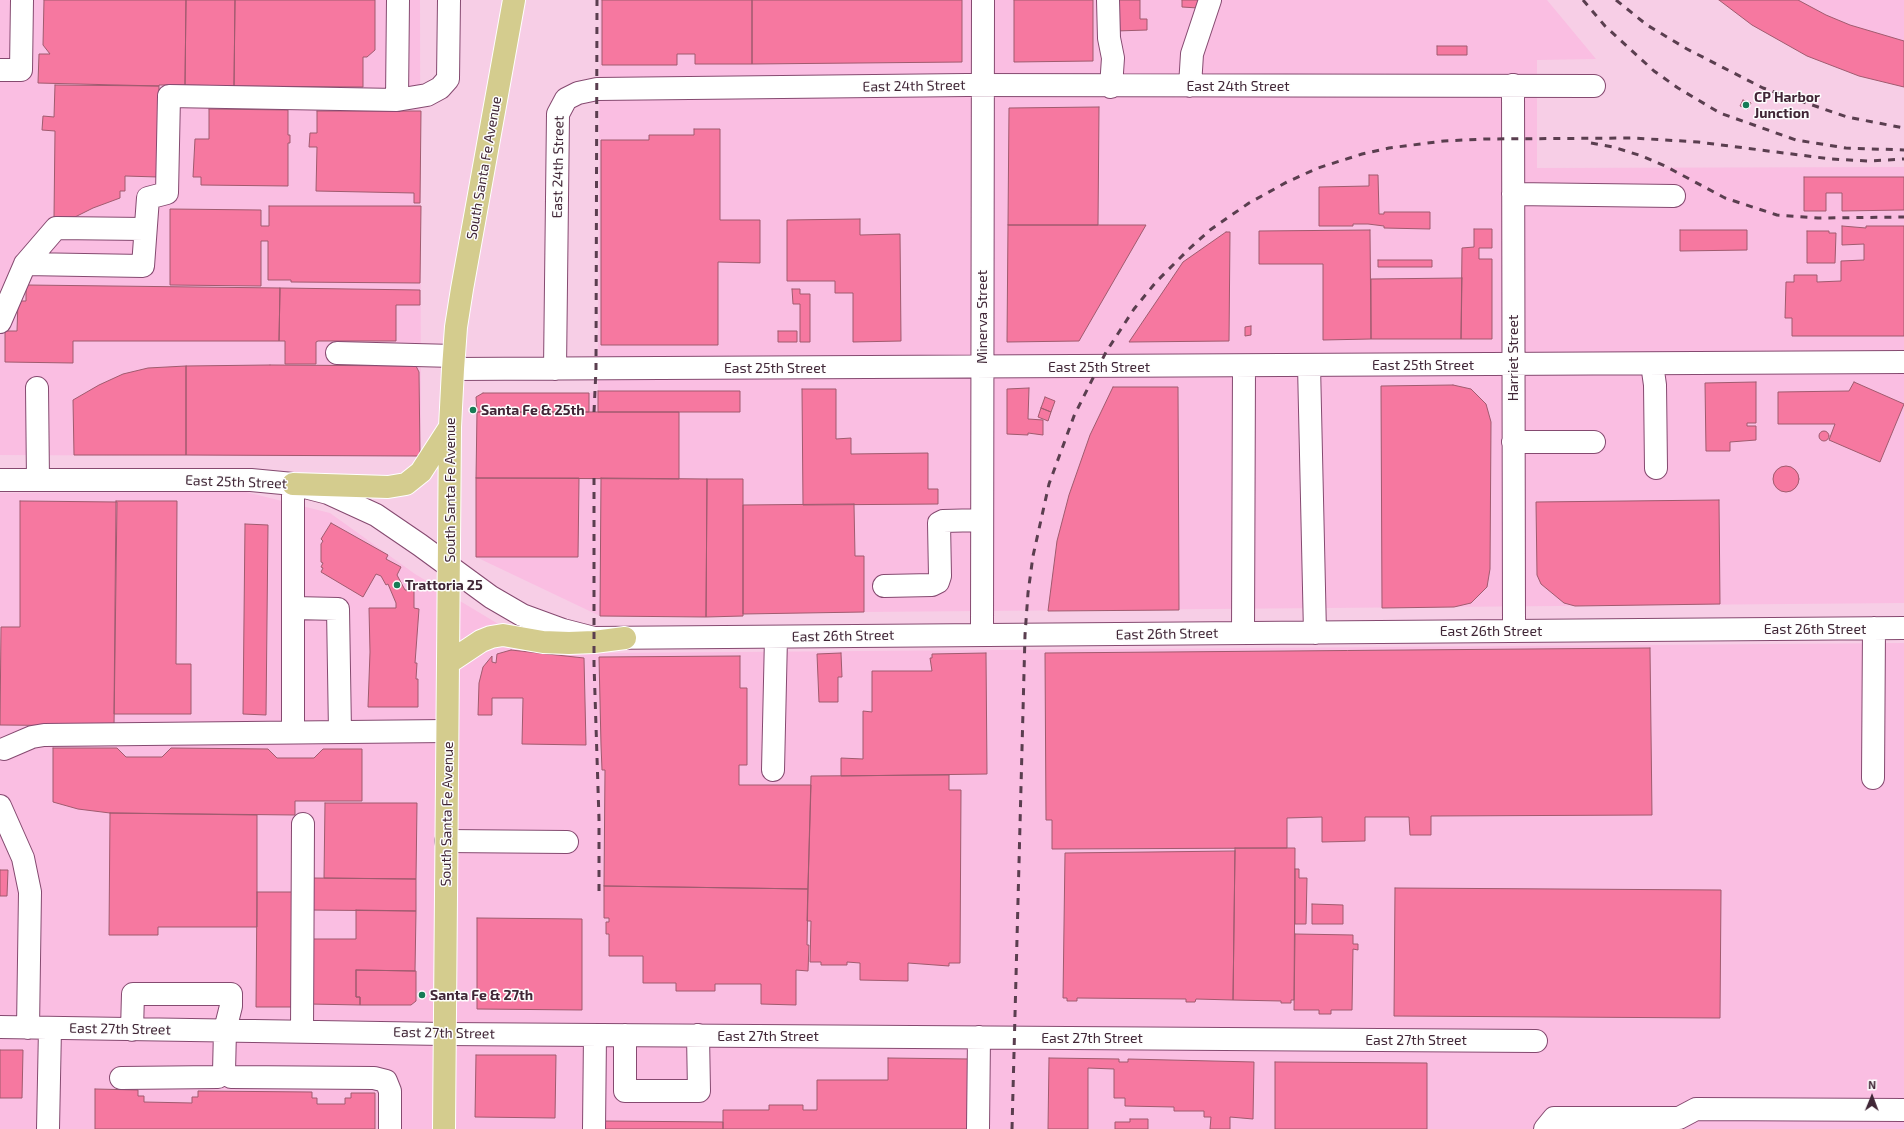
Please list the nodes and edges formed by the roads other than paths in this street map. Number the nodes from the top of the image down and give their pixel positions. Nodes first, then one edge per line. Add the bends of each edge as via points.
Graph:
1 (22, 0) edge
2 (398, 0) edge
3 (448, 0) edge
4 (514, 0) edge
5 (983, 0) edge
6 (1108, 0) edge
7 (1210, 0) edge
8 (0, 70) edge
9 (983, 85) junction
10 (1190, 86) junction
11 (1513, 86) junction
12 (1594, 86) dead end
13 (1111, 87) junction
14 (397, 100) junction
15 (1513, 194) junction
16 (1674, 196) dead end
17 (144, 229) junction
18 (26, 264) junction
19 (0, 322) edge
20 (337, 353) dead end
21 (1904, 362) edge
22 (453, 363) junction
23 (1652, 364) junction
24 (1309, 365) junction
25 (1513, 365) junction
26 (1244, 366) junction
27 (982, 367) junction
28 (555, 369) junction
29 (37, 388) dead end
30 (450, 427) junction
31 (1513, 442) junction
32 (1594, 442) dead end
33 (1656, 468) dead end
34 (0, 480) edge
35 (38, 480) junction
36 (293, 484) junction
37 (982, 520) junction
38 (449, 567) junction
39 (884, 586) dead end
40 (294, 608) junction
41 (1874, 628) junction
42 (1904, 628) edge
43 (1514, 631) junction
44 (1244, 633) junction
45 (1315, 633) junction
46 (982, 635) junction
47 (776, 637) junction
48 (625, 638) junction
49 (448, 663) junction
50 (447, 731) junction
51 (293, 732) junction
52 (340, 732) junction
53 (4, 749) dead end
54 (773, 770) dead end
55 (1873, 778) dead end
56 (0, 806) edge
57 (303, 824) dead end
58 (446, 841) junction
59 (566, 842) dead end
60 (0, 1027) edge
61 (28, 1028) junction
62 (50, 1028) junction
63 (132, 1030) junction
64 (224, 1030) junction
65 (302, 1031) junction
66 (444, 1034) junction
67 (595, 1035) junction
68 (625, 1035) junction
69 (698, 1035) junction
70 (979, 1037) junction
71 (1536, 1041) dead end
72 (224, 1072) junction
73 (121, 1078) dead end
74 (1904, 1110) edge
75 (48, 1129) edge
76 (390, 1129) edge
77 (444, 1129) edge
78 (594, 1129) edge
79 (978, 1129) edge
80 (1545, 1129) edge

1 - 8 street via 21,70
2 - 14 street
3 - 14 street via 448,79 427,96
4 - 22 main road, South Santa Fe Avenue via 464,281
5 - 9 street, Minerva Street
6 - 13 street via 1109,38 1113,58
7 - 10 street via 1192,54
9 - 13 street, East 24th Street
9 - 27 street, Minerva Street
9 - 28 street, East 24th Street via 597,89 578,93 566,99 558,114
10 - 11 street, East 24th Street
10 - 13 street, East 24th Street
11 - 12 street, East 24th Street
11 - 15 street, Harriet Street
14 - 17 street via 169,96 167,193 148,198
15 - 16 street
15 - 25 street, Harriet Street
17 - 18 street via 56,228
17 - 18 street via 142,266
18 - 19 street
20 - 22 street, East 25th Street
21 - 23 street, East 25th Street
22 - 28 street, East 25th Street
22 - 30 main road, South Santa Fe Avenue
23 - 25 street, East 25th Street
23 - 33 street via 1655,385
24 - 25 street, East 25th Street
24 - 26 street, East 25th Street
24 - 45 street
25 - 31 street, Harriet Street
26 - 27 street, East 25th Street
26 - 44 street
27 - 28 street, East 25th Street
27 - 37 street, Minerva Street
29 - 35 street
30 - 36 main road via 421,472 406,484 388,487
30 - 38 main road, South Santa Fe Avenue
31 - 32 street
31 - 43 street, Harriet Street
34 - 35 street, East 25th Street
35 - 36 street, East 25th Street via 251,480
36 - 38 street, East 25th Street via 328,493 376,515
36 - 40 street
37 - 39 street via 939,523 938,582 932,585
37 - 46 street, Minerva Street
38 - 48 street, East 26th Street via 522,615 594,638
38 - 49 main road, South Santa Fe Avenue
40 - 51 street
40 - 52 street via 338,608
41 - 42 street, East 26th Street
41 - 43 street, East 26th Street
41 - 55 street
43 - 45 street, East 26th Street
44 - 45 street, East 26th Street
44 - 46 street, East 26th Street
46 - 47 street, East 26th Street
47 - 48 street, East 26th Street
47 - 54 street
48 - 49 main road via 569,643 543,642 503,635 481,640
49 - 50 main road, South Santa Fe Avenue
50 - 52 street
50 - 58 main road, South Santa Fe Avenue
51 - 52 street
51 - 53 street via 44,736 32,737
56 - 61 street via 23,858 30,892
57 - 65 street
58 - 59 street
58 - 66 main road, South Santa Fe Avenue
60 - 61 street, East 27th Street
61 - 62 street, East 27th Street
62 - 63 street, East 27th Street
62 - 75 street
63 - 64 street, East 27th Street
63 - 64 street via 133,994 231,994 231,1006
64 - 65 street, East 27th Street
64 - 72 street
65 - 66 street, East 27th Street
66 - 67 street, East 27th Street
66 - 77 main road, South Santa Fe Avenue
67 - 68 street, East 27th Street
67 - 78 street
68 - 69 street, East 27th Street
68 - 69 street via 625,1091 699,1091
69 - 70 street, East 27th Street
70 - 71 street, East 27th Street
70 - 79 street
72 - 73 street via 218,1077
72 - 76 street via 231,1076 374,1078 386,1081 390,1092
74 - 80 street via 1696,1109 1679,1118 1554,1118

